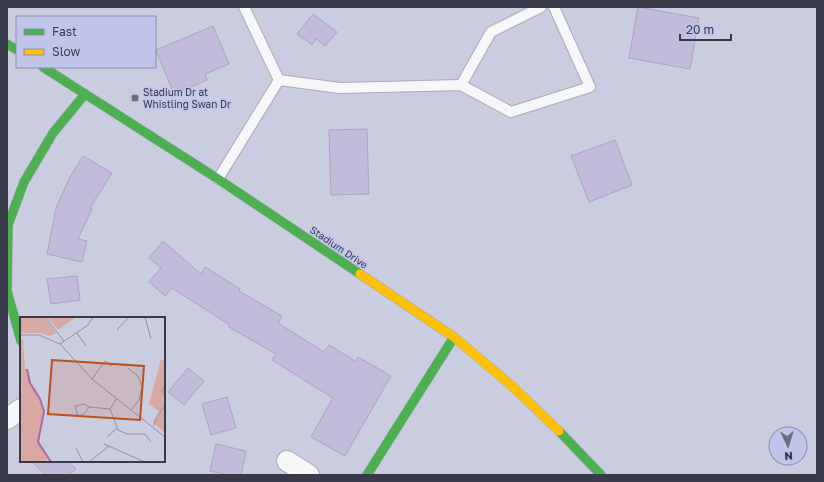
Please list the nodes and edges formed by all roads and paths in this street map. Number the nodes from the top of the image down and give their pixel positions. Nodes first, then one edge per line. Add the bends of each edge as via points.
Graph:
1 (244, 7) edge
2 (541, 7) edge
3 (554, 7) edge
4 (7, 18) edge
5 (16, 24) edge
6 (7, 44) edge
7 (16, 49) edge
8 (44, 68) edge
9 (279, 80) junction
10 (461, 85) junction
11 (84, 94) junction
12 (218, 179) junction
13 (20, 337) edge
14 (454, 337) junction
15 (20, 410) edge
16 (7, 419) edge
17 (287, 461) dead end
18 (309, 475) edge
19 (367, 475) edge
20 (601, 475) edge

1 - 9 lane
2 - 10 lane via 491,32
3 - 10 lane via 590,87 511,112
4 - 5 path
6 - 7 street
8 - 11 street, Stadium Drive
9 - 10 lane via 340,88
9 - 12 lane
11 - 12 street, Stadium Drive
11 - 13 street via 53,133 24,182 8,225 7,291
12 - 14 street, Stadium Drive
14 - 19 street
14 - 20 street, Stadium Drive via 549,420
15 - 16 street
17 - 18 street

